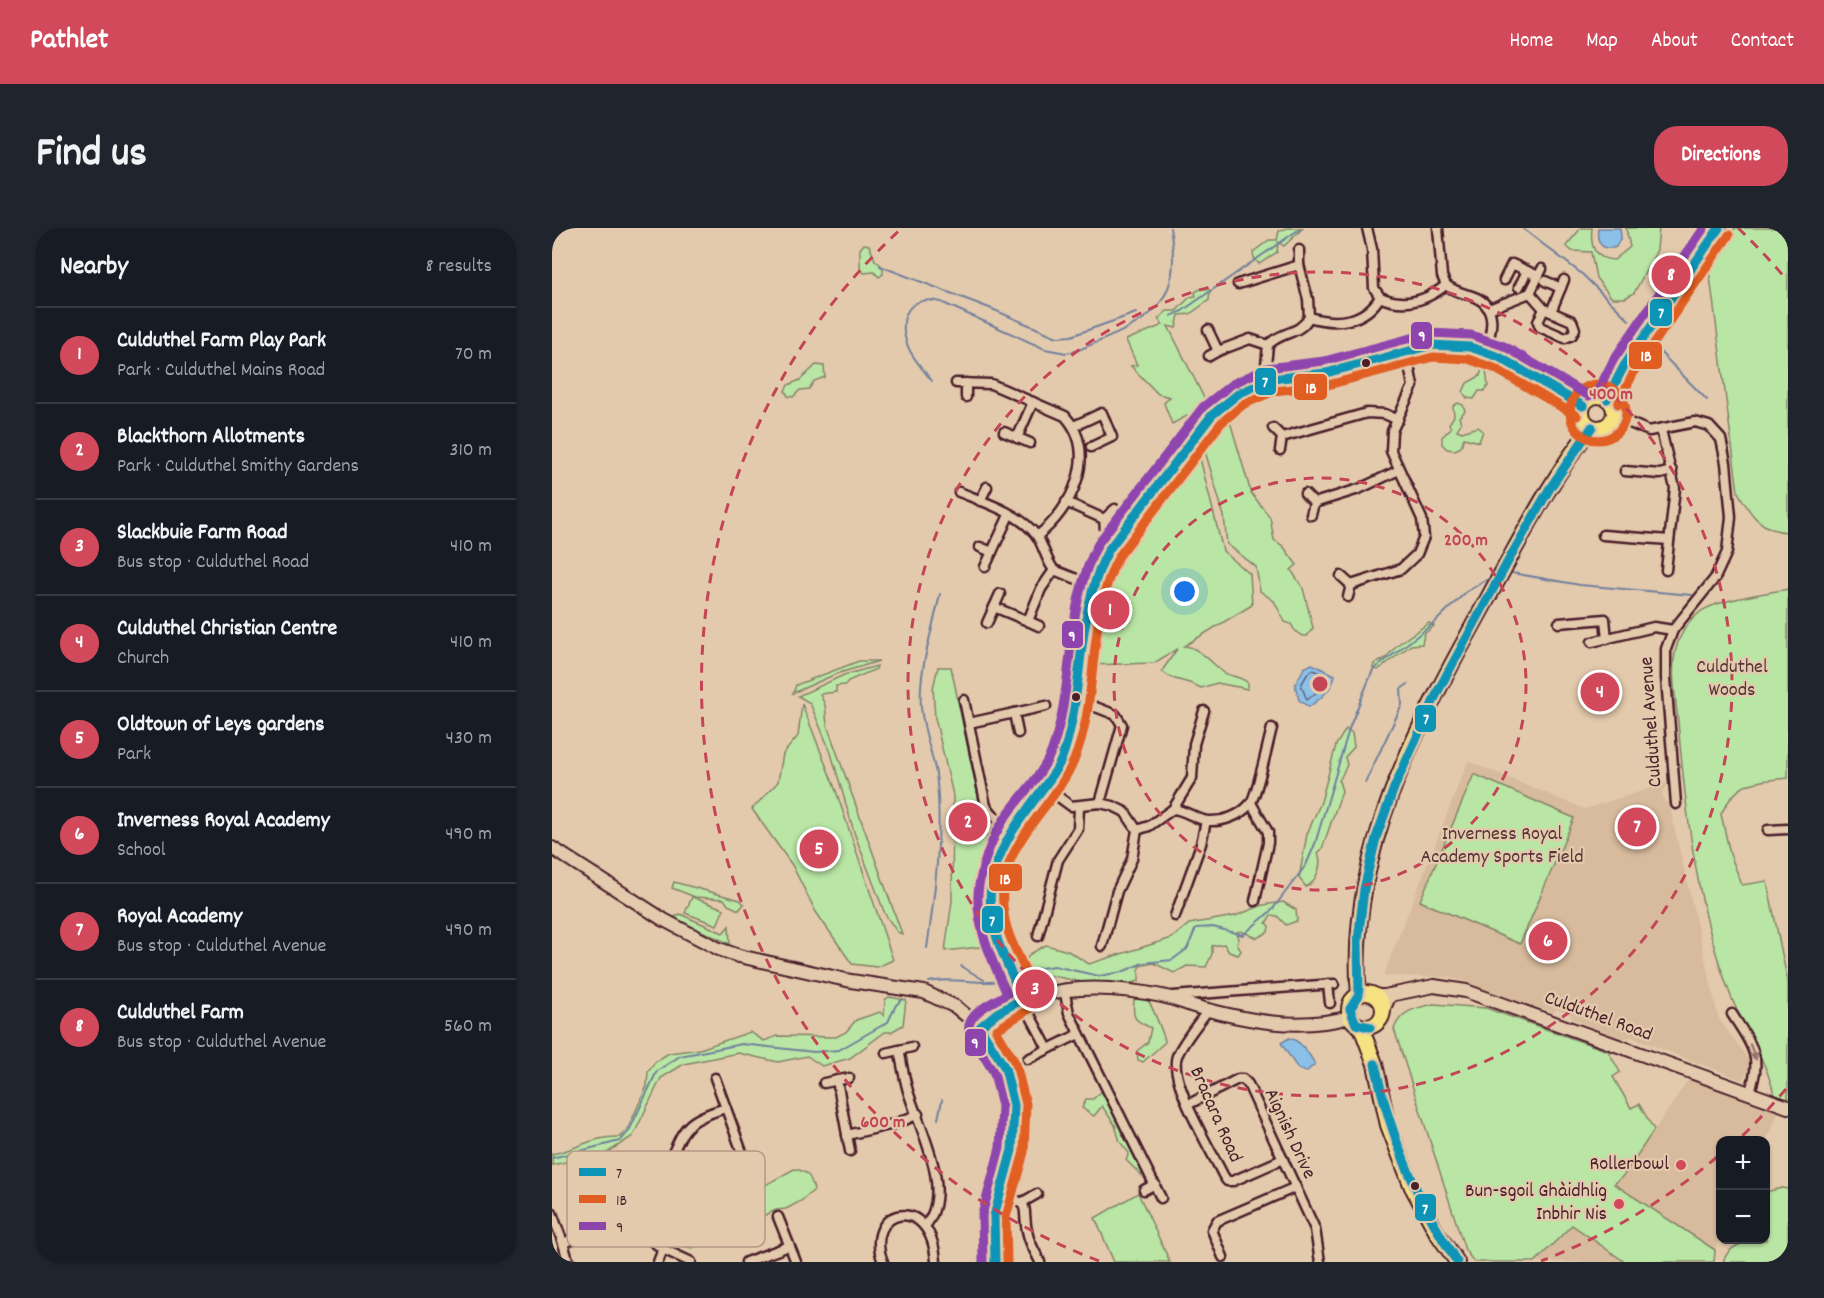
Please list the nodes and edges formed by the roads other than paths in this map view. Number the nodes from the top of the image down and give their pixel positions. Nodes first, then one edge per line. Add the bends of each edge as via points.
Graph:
1 (1366, 228) edge
2 (1438, 228) edge
3 (1719, 228) edge
4 (1299, 250) dead end
5 (1299, 265) junction
6 (1527, 271) junction
7 (1542, 275) junction
8 (1504, 280) dead end
9 (1238, 284) dead end
10 (1446, 285) junction
11 (1519, 287) dead end
12 (1530, 293) junction
13 (1380, 297) junction
14 (1488, 309) junction
15 (1309, 317) junction
16 (1208, 330) dead end
17 (1268, 345) junction
18 (1406, 350) junction
19 (1218, 351) junction
20 (1485, 352) junction
21 (1209, 356) dead end
22 (1270, 379) junction
23 (956, 383) dead end
24 (966, 383) junction
25 (966, 397) dead end
26 (1607, 399) junction
27 (1033, 402) junction
28 (1583, 406) junction
29 (1613, 416) junction
30 (1398, 420) junction
31 (1074, 426) junction
32 (1592, 427) junction
33 (1273, 429) dead end
34 (1661, 430) junction
35 (1004, 432) dead end
36 (1282, 437) junction
37 (1017, 438) junction
38 (1030, 443) dead end
39 (1091, 447) dead end
40 (1280, 450) dead end
41 (1399, 470) junction
42 (1625, 471) dead end
43 (1672, 471) junction
44 (987, 487) dead end
45 (959, 492) dead end
46 (1305, 494) dead end
47 (980, 501) junction
48 (1066, 502) junction
49 (1314, 503) junction
50 (1115, 509) dead end
51 (1009, 515) junction
52 (1311, 515) dead end
53 (1104, 519) junction
54 (1105, 530) dead end
55 (1603, 535) dead end
56 (1036, 536) junction
57 (1669, 540) junction
58 (980, 547) dead end
59 (992, 552) junction
60 (985, 567) dead end
61 (1054, 570) junction
62 (1666, 570) dead end
63 (1341, 576) dead end
64 (1092, 585) junction
65 (1351, 585) junction
66 (1000, 594) dead end
67 (1348, 597) dead end
68 (994, 607) junction
69 (1028, 621) junction
70 (987, 623) dead end
71 (1559, 623) dead end
72 (1039, 626) dead end
73 (1673, 630) junction
74 (1607, 639) junction
75 (1592, 642) dead end
76 (964, 700) dead end
77 (1046, 706) dead end
78 (1093, 706) dead end
79 (1204, 711) dead end
80 (1014, 713) junction
81 (969, 723) junction
82 (1272, 728) dead end
83 (1018, 733) dead end
84 (1045, 787) junction
85 (1101, 803) junction
86 (1251, 803) junction
87 (1676, 804) dead end
88 (1079, 807) junction
89 (1173, 809) junction
90 (1206, 821) junction
91 (1013, 828) junction
92 (1788, 829) edge
93 (1137, 830) junction
94 (1768, 830) dead end
95 (552, 848) edge
96 (1255, 901) dead end
97 (1175, 916) dead end
98 (1038, 936) dead end
99 (1102, 946) dead end
100 (1064, 989) junction
101 (1359, 995) junction
102 (1390, 995) junction
103 (1164, 996) junction
104 (1375, 996) junction
105 (1023, 999) junction
106 (1330, 1003) dead end
107 (1208, 1010) junction
108 (1383, 1010) junction
109 (1732, 1014) dead end
110 (1030, 1015) dead end
111 (1355, 1022) junction
112 (1376, 1023) junction
113 (980, 1027) junction
114 (1079, 1034) junction
115 (912, 1047) dead end
116 (899, 1050) junction
117 (1047, 1050) junction
118 (886, 1053) dead end
119 (1028, 1059) dead end
120 (1375, 1064) junction
121 (715, 1078) dead end
122 (849, 1078) dead end
123 (837, 1080) junction
124 (824, 1083) dead end
125 (1749, 1093) junction
126 (1189, 1104) junction
127 (1788, 1107) edge
128 (726, 1108) junction
129 (918, 1114) junction
130 (847, 1135) junction
131 (672, 1151) edge
132 (742, 1151) edge
133 (850, 1151) dead end
134 (1283, 1159) junction
135 (1155, 1184) junction
136 (1296, 1187) junction
137 (1144, 1190) dead end
138 (1038, 1194) dead end
139 (998, 1195) junction
140 (1161, 1198) dead end
141 (1021, 1203) junction
142 (552, 1213) edge
143 (778, 1217) dead end
144 (925, 1226) junction
145 (567, 1241) edge
146 (563, 1243) junction
147 (789, 1246) junction
148 (660, 1247) edge
149 (663, 1249) junction
150 (1223, 1257) dead end
151 (568, 1260) dead end
152 (658, 1262) edge
153 (691, 1262) edge
154 (746, 1262) edge
155 (796, 1262) edge
156 (883, 1262) edge
157 (936, 1262) edge
158 (995, 1262) edge
159 (1040, 1262) edge
160 (1320, 1262) edge
161 (1456, 1262) edge

1 - 13 street via 1372,249 1374,288
2 - 10 street
3 - 26 main road via 1624,366
4 - 5 street
5 - 9 street
5 - 15 street
6 - 7 street
6 - 8 street via 1512,264
6 - 11 street
7 - 12 street
7 - 12 street via 1563,284 1547,311
10 - 13 street via 1422,301 1390,302
10 - 14 street via 1479,299
12 - 14 street
13 - 15 street via 1368,311 1339,323
14 - 20 street via 1492,331
15 - 17 street via 1299,330 1282,334
16 - 19 street
17 - 19 street via 1250,339
17 - 22 street via 1266,365
18 - 20 main road via 1453,345
18 - 22 main road via 1326,373
18 - 30 street via 1413,386
19 - 21 street
20 - 28 main road
22 - 64 main road via 1224,404 1202,426 1109,549
23 - 24 street
24 - 25 street
24 - 27 street via 991,384
26 - 28 main road via 1593,396
26 - 29 main road
27 - 31 street via 1065,416
27 - 37 street
28 - 32 main road via 1584,420
29 - 32 main road via 1607,425
29 - 34 street, Culduthel Avenue via 1641,430
30 - 36 street via 1367,413
30 - 41 street via 1390,451
31 - 39 street via 1102,413 1112,437
31 - 48 street via 1082,457
32 - 101 main road via 1569,456 1496,583 1398,774 1380,824 1365,887 1357,961
33 - 36 street
34 - 43 street
34 - 73 street, Culduthel Avenue via 1695,422 1717,432 1730,493 1731,530 1724,562
35 - 37 street
36 - 40 street
37 - 38 street
41 - 49 street via 1359,489
41 - 65 street via 1422,519 1421,546 1401,569
42 - 43 street
43 - 57 street via 1675,488
44 - 47 street
45 - 47 street
46 - 49 street
47 - 51 street
48 - 53 street
48 - 56 street via 1057,520
49 - 52 street
50 - 53 street
51 - 56 street
51 - 59 street
53 - 54 street
55 - 57 street
56 - 61 street
57 - 62 street
58 - 59 street
59 - 60 street
61 - 64 street
61 - 69 street
63 - 65 street
64 - 84 main road via 1070,734 1056,771
65 - 67 street
66 - 68 street
68 - 69 street
68 - 70 street
69 - 72 street
71 - 74 street via 1605,619
73 - 74 street via 1654,627
73 - 87 street, Culduthel Avenue via 1666,650 1665,671
74 - 75 street
76 - 81 street
77 - 80 street
78 - 85 street via 1116,715 1122,725
79 - 89 street via 1194,744 1192,778
80 - 81 street
80 - 83 street
81 - 91 street via 986,806
82 - 86 street
84 - 88 street via 1064,803
84 - 91 main road
85 - 88 street
85 - 93 street via 1125,812
86 - 90 street via 1230,818
86 - 96 street via 1268,832
88 - 98 street via 1077,829 1058,860
89 - 90 street via 1185,810
89 - 93 street
90 - 97 street
91 - 105 main road via 995,867 991,910 998,941
92 - 94 street
93 - 99 street via 1132,859 1117,891
95 - 113 main road via 664,920 739,956 851,981 924,992 956,1007
100 - 103 main road
100 - 105 main road
100 - 114 street
101 - 104 main road
101 - 111 main road via 1350,1003
102 - 104 main road, Culduthel Road
102 - 108 main road
102 - 125 main road, Culduthel Road via 1434,986 1466,991
103 - 106 street via 1331,984
103 - 107 main road
104 - 108 main road
105 - 113 main road
107 - 111 main road via 1282,1024
107 - 126 street, Bracara Road via 1177,1055 1174,1068
108 - 112 main road
109 -> 125 street via 1757,1061
110 - 117 street
111 - 112 main road
111 - 120 main road
112 - 120 main road
113 - 139 main road via 1005,1068 1014,1105 1012,1150
114 - 117 street
114 - 135 street
115 - 116 street
116 - 118 street
116 - 129 street via 908,1092
117 - 119 street
120 - 161 main road via 1388,1125 1412,1187
121 - 128 street
122 - 123 street
123 - 124 street
123 - 130 street
125 - 127 main road, Culduthel Road
126 - 134 street, Bracara Road via 1227,1181
126 - 134 street, Aignish Drive via 1243,1079
128 - 131 street via 703,1114 684,1128
128 - 132 street
129 - 130 street
129 - 144 street via 938,1198 933,1217
130 - 133 street
134 - 136 street, Aignish Drive
135 - 137 street
135 - 140 street
136 - 150 street via 1217,1221 1212,1230
136 - 160 street, Aignish Drive via 1315,1229
138 - 141 street
139 - 141 street
139 - 158 main road via 994,1216
141 - 159 street via 1027,1212 1027,1234
142 - 146 street
143 - 147 street
144 - 156 street via 906,1215 890,1219 880,1235
144 - 157 street via 934,1241
145 - 146 street
146 - 151 street
147 - 154 street
147 - 155 street
148 - 149 street
149 - 152 street
149 - 153 street

